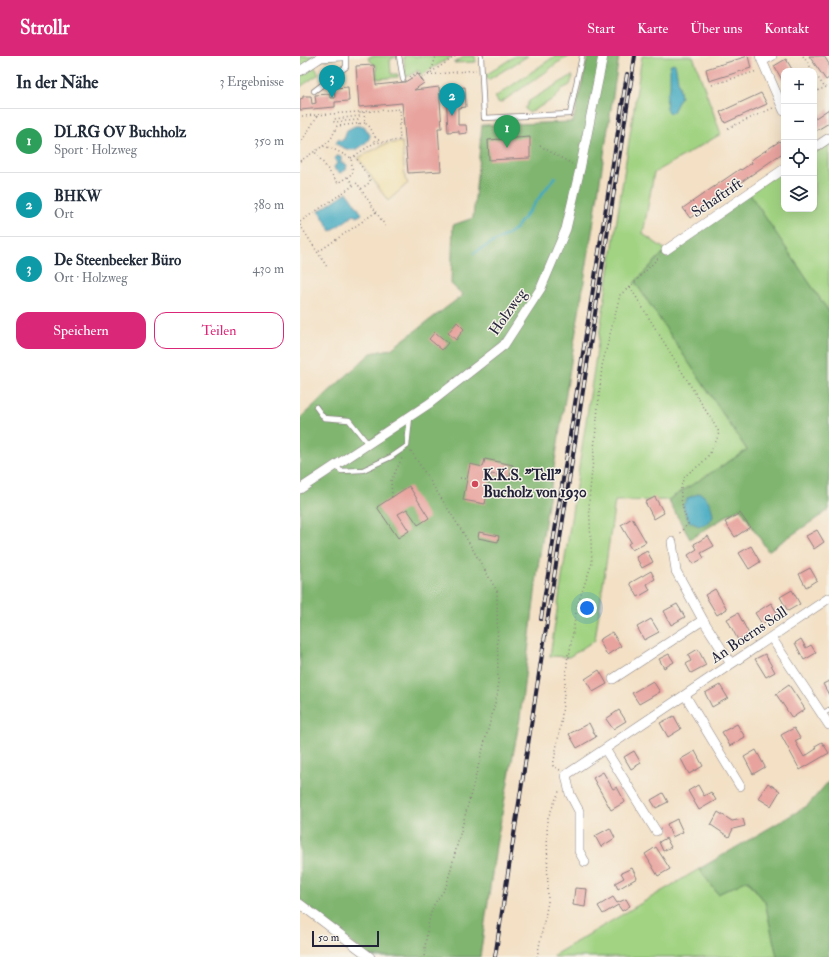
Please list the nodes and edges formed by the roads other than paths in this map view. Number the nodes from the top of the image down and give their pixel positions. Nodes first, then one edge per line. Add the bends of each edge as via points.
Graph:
1 (340, 56) edge
2 (346, 56) edge
3 (399, 56) edge
4 (481, 56) edge
5 (582, 56) edge
6 (603, 56) edge
7 (772, 56) edge
8 (762, 62) edge
9 (300, 70) edge
10 (403, 79) road end
11 (314, 91) dead end
12 (781, 104) edge
13 (829, 138) edge
14 (817, 146) edge
15 (781, 171) edge
16 (666, 250) road end
17 (316, 407) dead end
18 (410, 417) junction
19 (368, 444) junction
20 (336, 466) junction
21 (300, 489) edge
22 (672, 542) road end
23 (829, 598) edge
24 (703, 620) junction
25 (771, 637) junction
26 (731, 664) junction
27 (613, 679) dead end
28 (685, 695) junction
29 (825, 712) edge
30 (829, 725) edge
31 (605, 748) junction
32 (740, 786) dead end
33 (656, 831) dead end
34 (585, 862) dead end
35 (300, 904) edge
36 (370, 957) edge

1 - 9 street via 321,57
2 - 11 lane via 346,67
3 - 10 lane
4 - 5 lane via 484,118 570,114
6 - 18 street, Holzweg via 566,229 541,288 504,345
7 - 8 street
8 - 12 street
13 - 14 street
15 - 16 street, Schaftrift
17 - 19 lane via 324,418 350,420
18 - 19 street, Holzweg
18 - 20 lane via 407,446 363,470 341,471
19 - 20 street, Holzweg
20 - 21 street, Holzweg
22 - 24 street via 676,571
23 - 25 street, An Boerns Soll
24 - 26 street
24 - 27 street
25 - 26 street, An Boerns Soll
25 - 29 street
26 - 28 street, An Boerns Soll
28 - 31 street, An Boerns Soll
28 - 32 street
29 - 30 street
31 - 33 street
31 - 34 street, An Boerns Soll via 566,775 570,794 579,811 579,851
35 - 36 street

